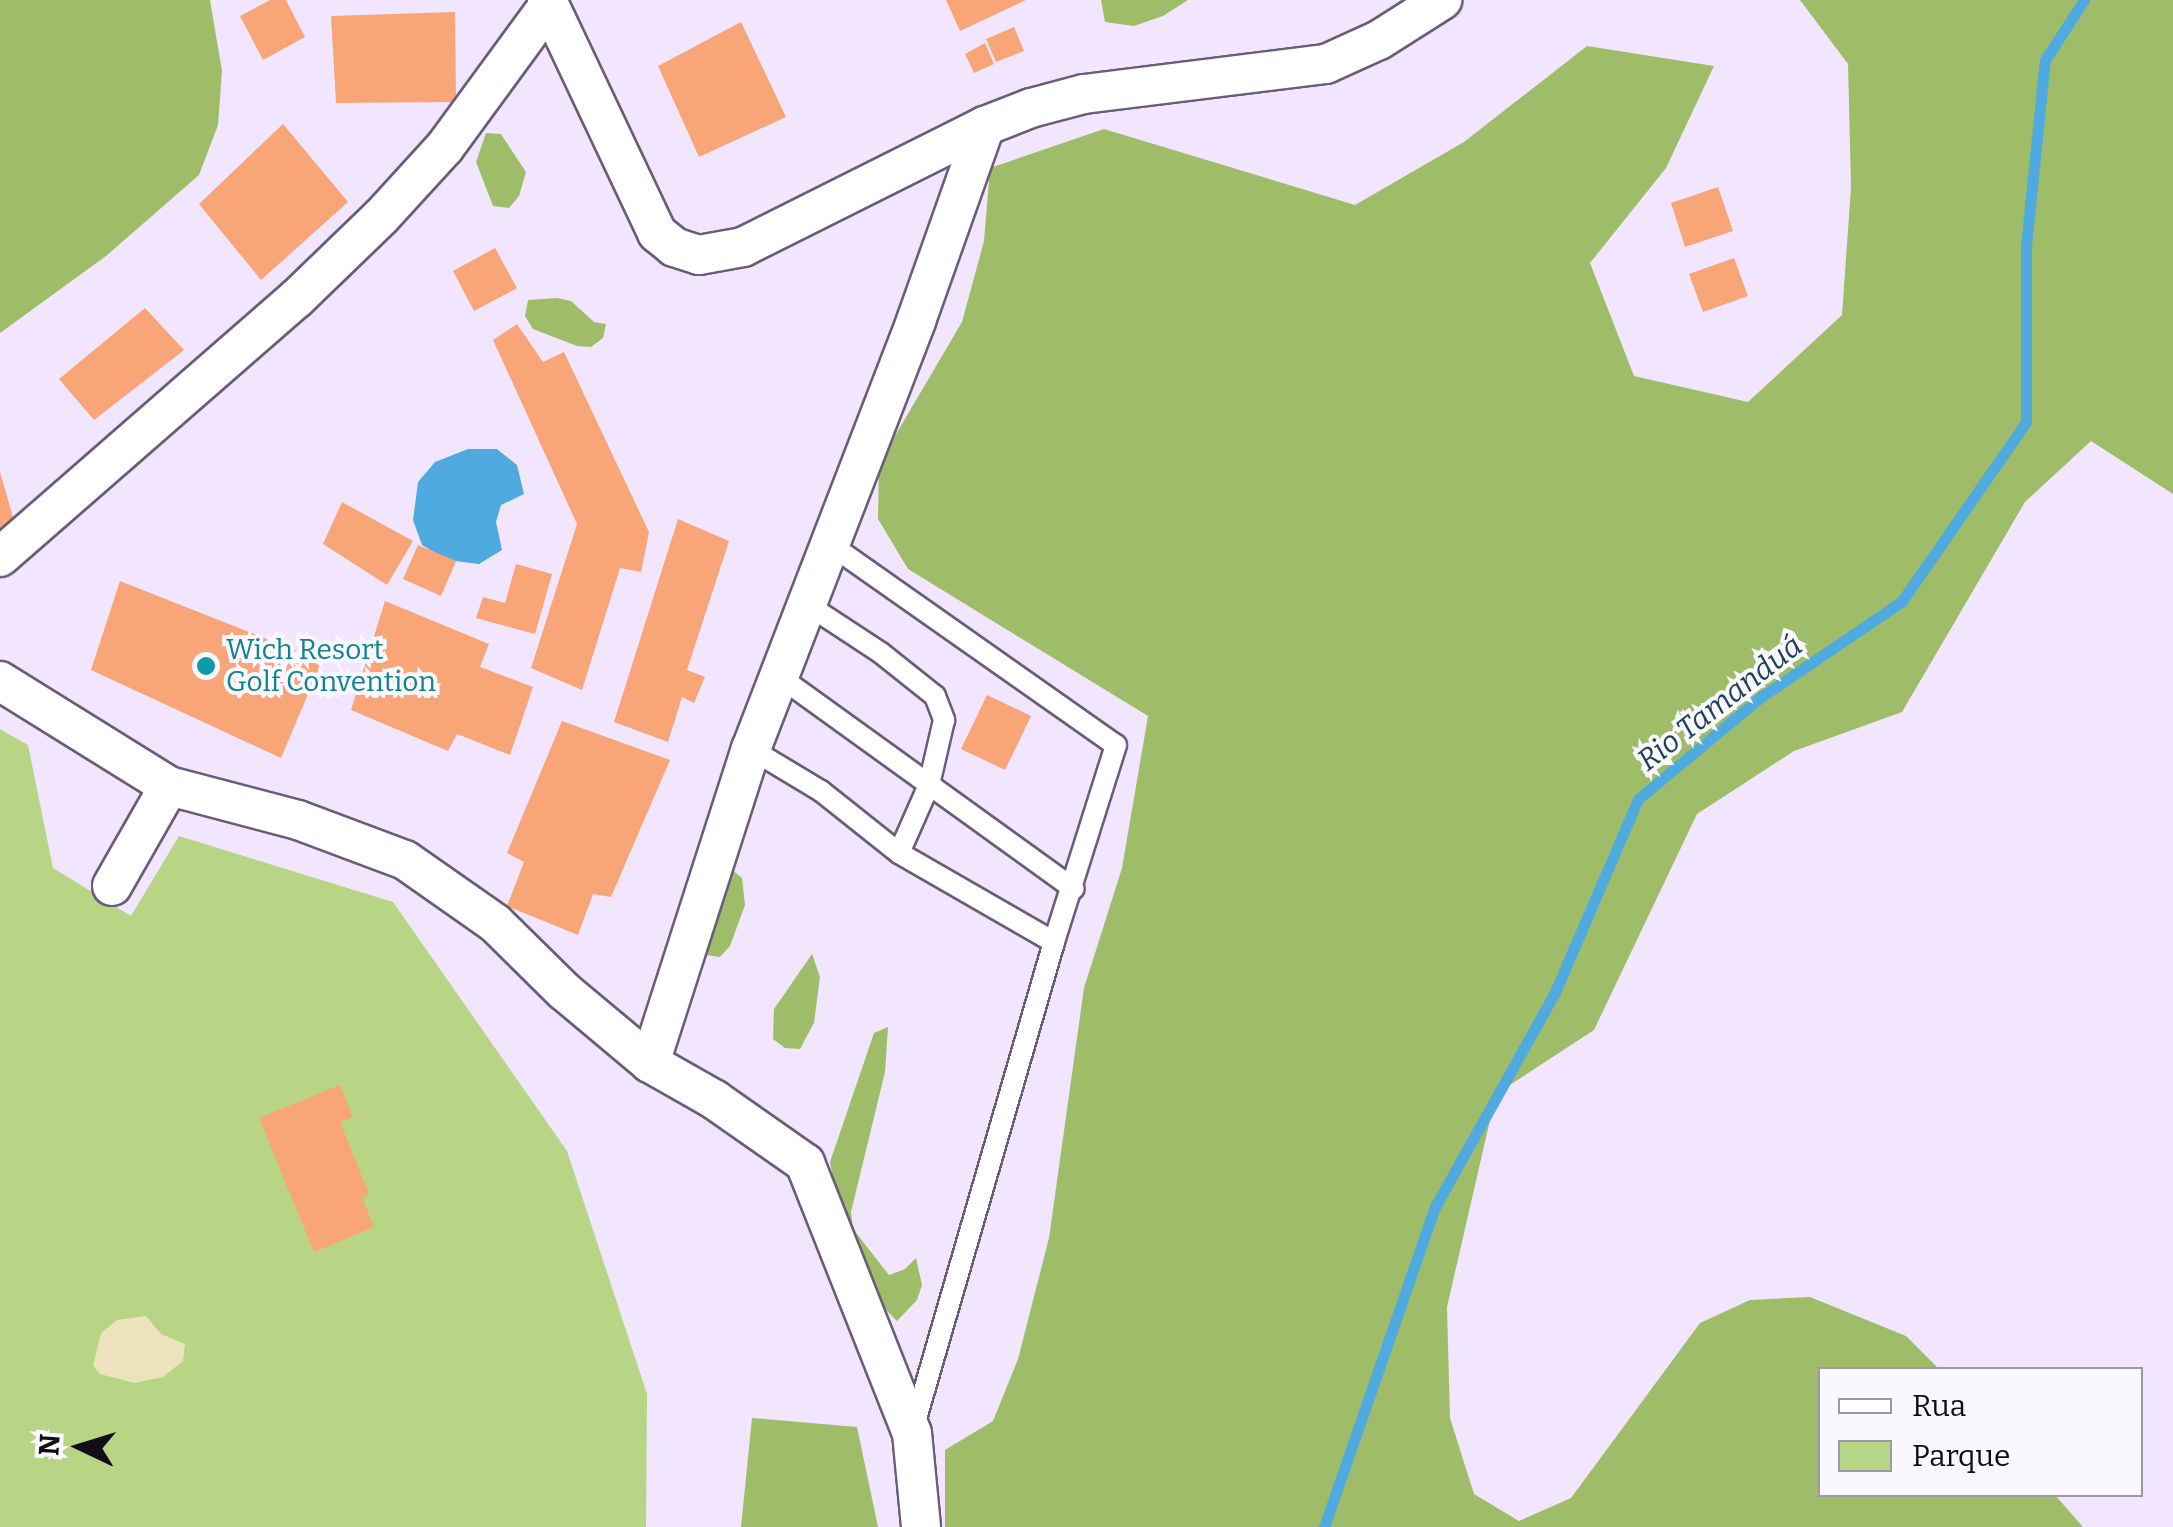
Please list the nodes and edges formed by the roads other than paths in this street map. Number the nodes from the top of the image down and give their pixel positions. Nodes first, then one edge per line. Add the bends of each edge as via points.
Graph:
1 (1442, 0) edge
2 (548, 3) edge
3 (984, 126) junction
4 (831, 545) junction
5 (0, 557) edge
6 (808, 605) junction
7 (780, 676) junction
8 (0, 681) edge
9 (751, 749) junction
10 (930, 785) junction
11 (168, 786) junction
12 (899, 853) junction
13 (112, 886) dead end
14 (1074, 889) junction
15 (1054, 942) junction
16 (650, 1063) junction
17 (912, 1432) junction
18 (921, 1527) edge

1 - 3 street via 1326,64 1084,94
2 - 3 street via 658,233 699,255 743,247
2 - 5 street via 445,146 381,218
3 - 4 street
4 - 6 street
4 - 14 lane via 1114,741 1117,753
6 - 7 street
6 - 10 lane via 935,696 944,720
7 - 9 street
7 - 10 lane
8 - 11 street
9 - 12 lane via 820,791
9 - 16 street
10 - 12 lane
10 - 14 lane
11 - 13 street
11 - 16 street via 298,820 405,860 496,923
12 - 15 lane
14 - 15 lane
15 - 17 lane
16 - 17 street via 806,1162
17 - 18 street

